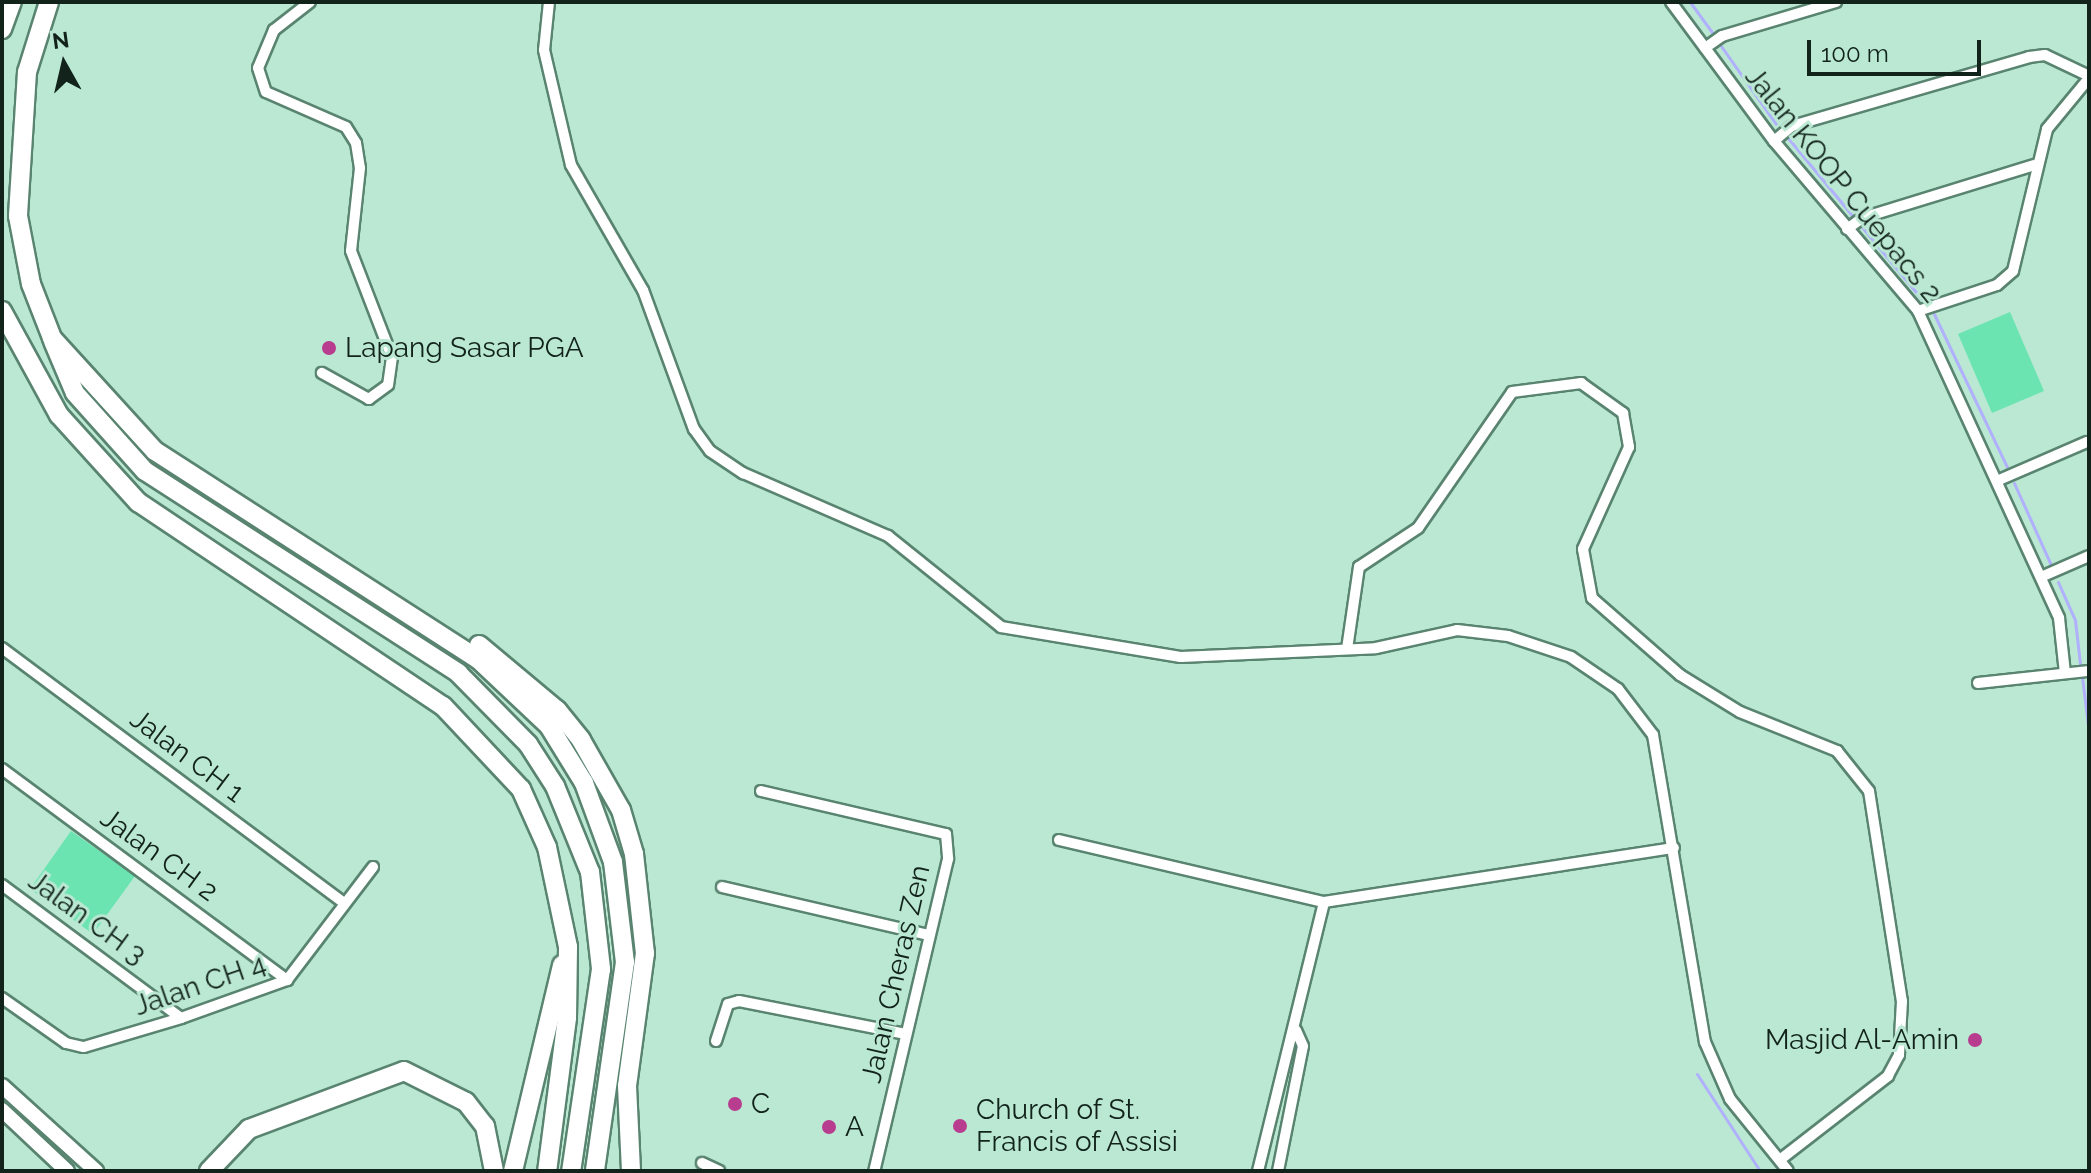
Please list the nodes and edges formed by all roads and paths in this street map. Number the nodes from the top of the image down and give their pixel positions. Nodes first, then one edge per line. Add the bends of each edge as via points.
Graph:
1 (12, 2) edge
2 (49, 2) edge
3 (310, 2) edge
4 (549, 2) edge
5 (1671, 2) edge
6 (1836, 2) edge
7 (2, 29) edge
8 (1705, 48) junction
9 (2089, 77) edge
10 (1774, 141) junction
11 (2034, 165) junction
12 (1847, 229) junction
13 (2, 311) edge
14 (1918, 311) junction
15 (52, 338) junction
16 (322, 373) dead end
17 (2087, 442) edge
18 (1999, 480) junction
19 (2089, 556) edge
20 (2041, 577) junction
21 (405, 608) junction
22 (2, 648) edge
23 (1347, 649) junction
24 (2089, 671) edge
25 (2065, 673) junction
26 (1978, 683) dead end
27 (2, 769) edge
28 (761, 791) dead end
29 (1059, 840) dead end
30 (1674, 848) junction
31 (373, 867) dead end
32 (2, 885) edge
33 (722, 887) dead end
34 (343, 902) junction
35 (1324, 902) junction
36 (929, 935) junction
37 (568, 947) junction
38 (287, 980) junction
39 (2, 998) edge
40 (181, 1018) junction
41 (1296, 1030) junction
42 (906, 1034) junction
43 (716, 1041) dead end
44 (2, 1086) edge
45 (2, 1110) edge
46 (1781, 1159) junction
47 (702, 1163) dead end
48 (67, 1171) edge
49 (96, 1171) edge
50 (209, 1171) edge
51 (494, 1171) edge
52 (513, 1171) edge
53 (547, 1171) edge
54 (571, 1171) edge
55 (595, 1171) edge
56 (631, 1171) edge
57 (719, 1171) edge
58 (874, 1171) edge
59 (1258, 1171) edge
60 (1278, 1171) edge
61 (1788, 1171) edge

1 - 7 highway
2 - 15 highway via 27,72 18,216 31,284
3 - 16 street via 274,30 258,68 266,92 346,127 356,143 360,168 351,251 392,357 388,385 369,399 353,397
4 - 23 street via 544,50 571,165 643,290 678,397 710,451 888,536 1001,627 1181,657
5 - 8 street, Jalan KOOP Cuepacs 2
6 - 8 street via 1722,36
8 - 10 street, Jalan KOOP Cuepacs 2
9 - 10 street via 2045,55 2029,57 1792,126
9 - 11 street via 2053,117
10 - 12 street, Jalan KOOP Cuepacs 2
11 - 12 street via 1862,218
11 - 14 street via 2013,271 1997,285
12 - 14 street, Jalan KOOP Cuepacs 2
13 - 37 highway via 59,415 138,502 397,672 484,743 521,789 547,847
14 - 18 street, Jalan KOOP Cuepacs 2
15 - 21 highway via 155,451
15 - 54 highway via 75,393 145,471 458,673 528,744 555,786 590,872 601,969
17 - 18 street
18 - 20 street, Jalan KOOP Cuepacs 2
19 - 20 street
20 - 25 street, Jalan KOOP Cuepacs 2 via 2059,618
21 - 55 highway via 478,659 549,726 600,819 624,914 625,962
21 - 56 highway via 480,645 557,710 621,810 643,905 645,953 627,1086
22 - 34 street, Jalan CH 1
23 - 30 street via 1457,630 1571,657 1618,689 1653,735
23 - 46 street via 1359,567 1418,528 1512,392 1581,383 1623,413 1629,447 1583,549 1592,598 1716,697 1837,751 1869,791 1902,1001 1899,1055 1888,1076
24 - 25 street
25 - 26 street
27 - 38 street, Jalan CH 2
28 - 36 street, Jalan Cheras Zen via 946,834 948,859
29 - 35 street
30 - 35 street
30 - 46 street via 1705,1042 1730,1099
31 - 34 street, Jalan CH 4
32 - 40 street, Jalan CH 3
33 - 36 street
34 - 38 street, Jalan CH 4
35 - 41 street
36 - 42 street, Jalan Cheras Zen
37 - 52 highway
37 - 53 highway via 567,1018
38 - 40 street, Jalan CH 4
39 - 40 street, Jalan CH 4 via 66,1043 84,1047
41 - 59 street via 1286,1043
41 - 60 street via 1303,1046
42 - 43 street via 739,1001 728,1004
42 - 58 street, Jalan Cheras Zen
44 - 49 street
45 - 48 street
46 - 61 street
47 - 57 street
50 - 51 highway via 249,1129 404,1071 466,1102 485,1126

